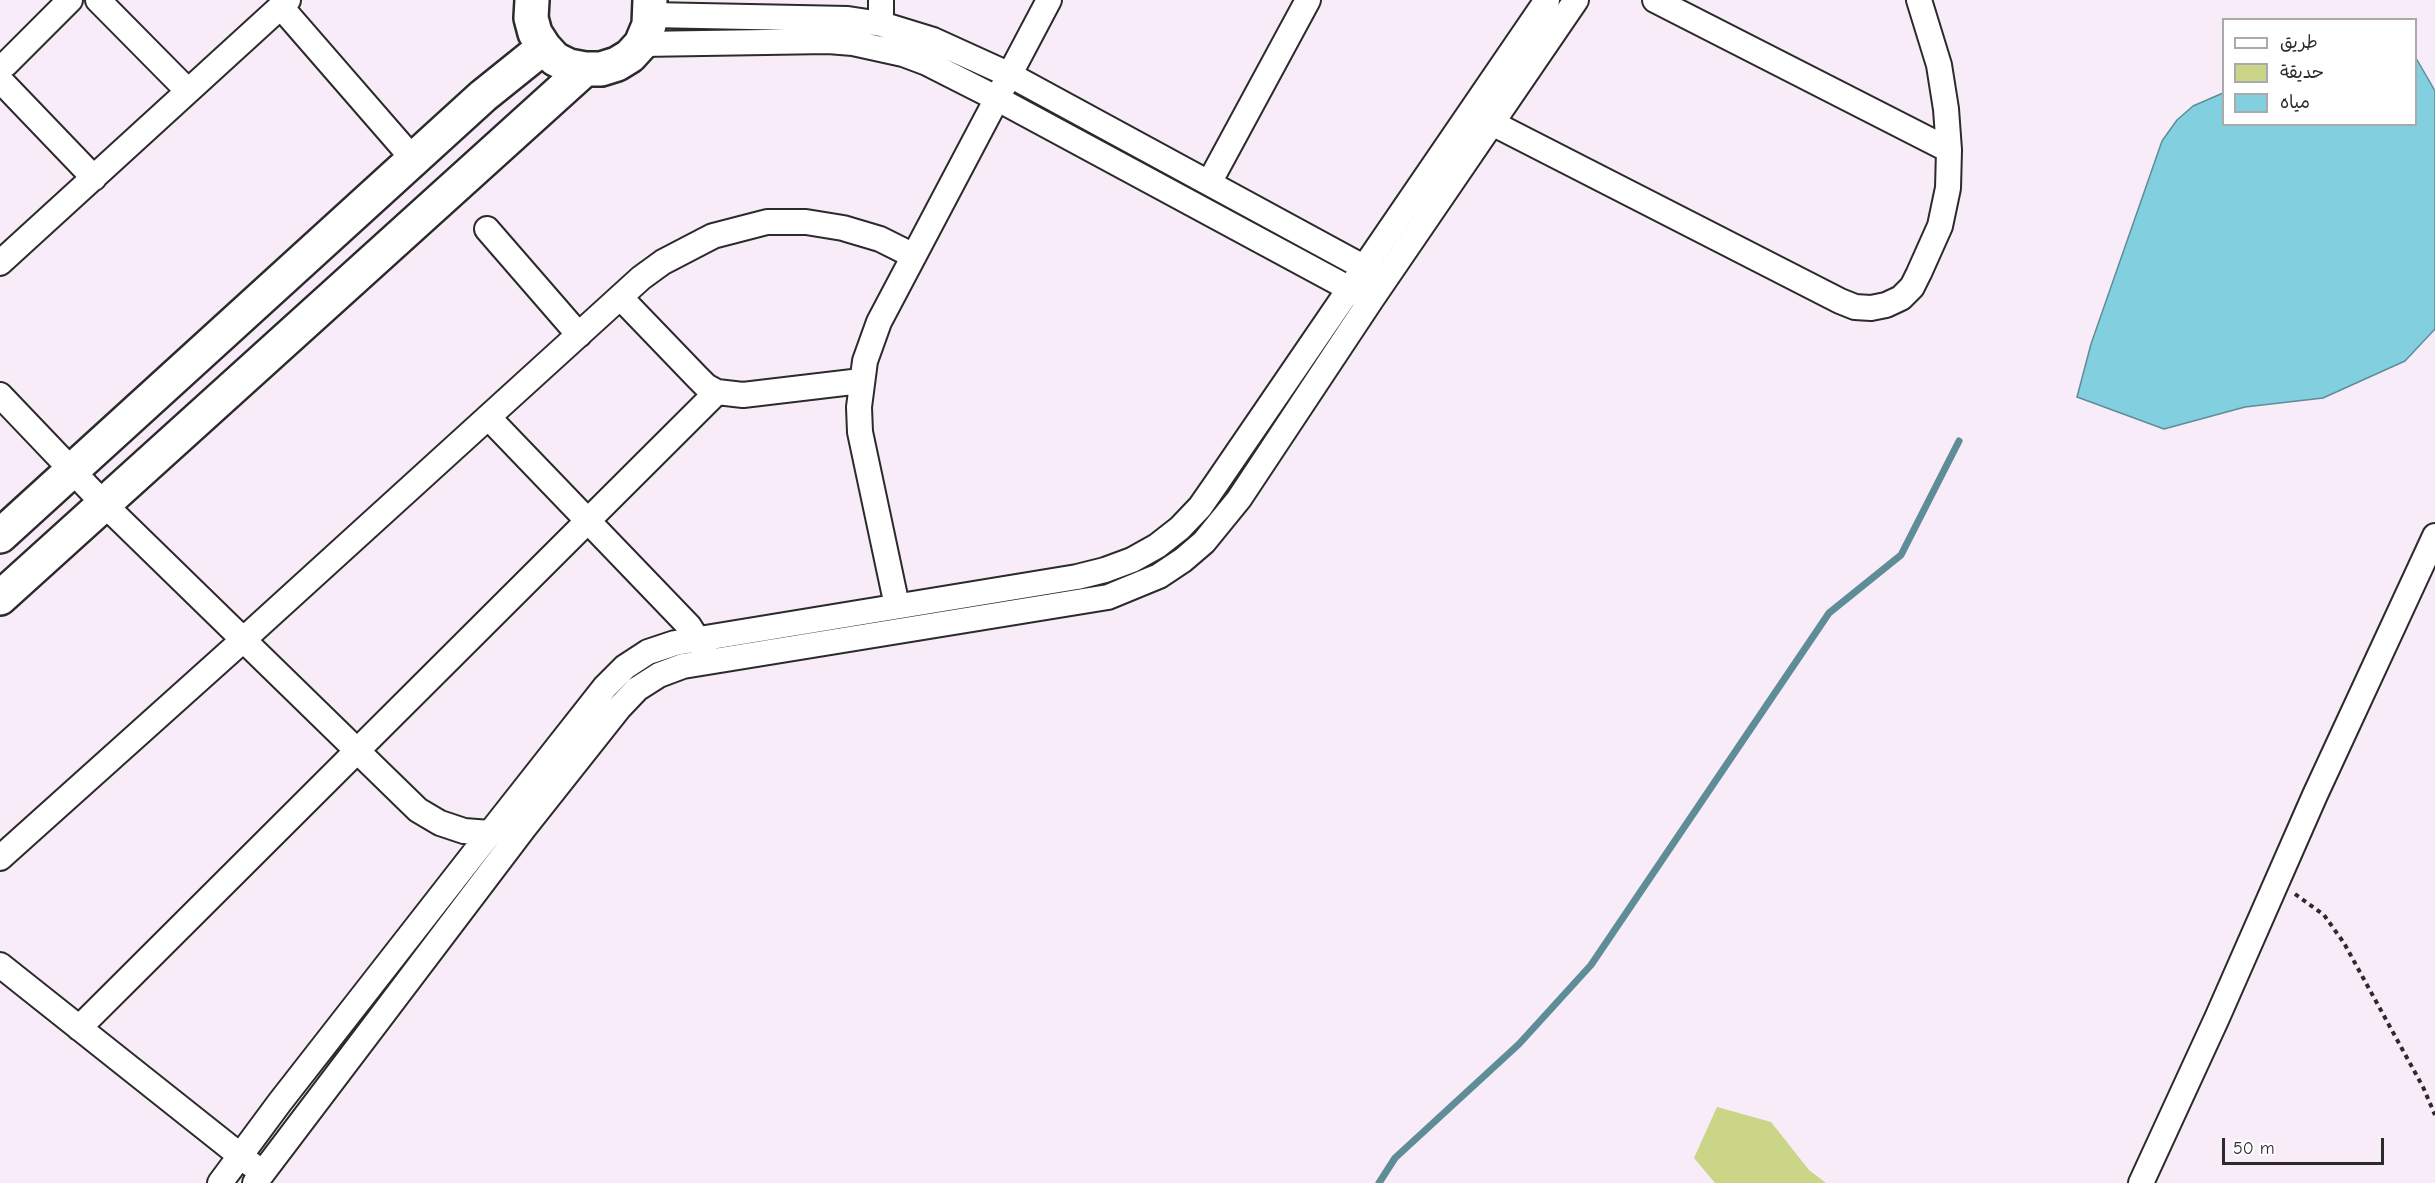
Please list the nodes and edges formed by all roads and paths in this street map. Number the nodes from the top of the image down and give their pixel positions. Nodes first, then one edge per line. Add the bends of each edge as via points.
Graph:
1 (56, 0) edge
2 (70, 0) edge
3 (98, 0) edge
4 (532, 0) edge
5 (881, 0) edge
6 (1049, 0) edge
7 (1308, 0) edge
8 (1547, 0) edge
9 (1576, 0) edge
10 (1655, 0) edge
11 (1919, 0) edge
12 (287, 2) edge
13 (874, 16) edge
14 (647, 20) edge
15 (544, 48) junction
16 (0, 55) edge
17 (0, 67) edge
18 (585, 69) junction
19 (1010, 75) junction
20 (0, 80) edge
21 (189, 91) junction
22 (0, 93) edge
23 (996, 98) junction
24 (1492, 123) junction
25 (1949, 150) junction
26 (418, 156) junction
27 (91, 180) junction
28 (1209, 183) junction
29 (487, 229) dead end
30 (914, 256) junction
31 (0, 263) edge
32 (1375, 274) junction
33 (1361, 294) junction
34 (620, 297) junction
35 (579, 335) junction
36 (861, 381) junction
37 (717, 392) junction
38 (0, 396) edge
39 (488, 417) junction
40 (72, 470) junction
41 (104, 504) junction
42 (589, 520) junction
43 (0, 536) edge
44 (2435, 536) edge
45 (0, 598) edge
46 (897, 606) junction
47 (698, 639) junction
48 (243, 640) junction
49 (708, 662) junction
50 (357, 752) junction
51 (524, 828) junction
52 (489, 833) junction
53 (0, 858) edge
54 (2276, 883) junction
55 (0, 965) edge
56 (79, 1028) junction
57 (2435, 1115) edge
58 (240, 1156) junction
59 (258, 1178) edge
60 (220, 1183) edge
61 (2141, 1183) edge

1 - 16 street
2 - 17 street
3 - 21 street
4 - 15 street via 533,26
5 - 13 street
6 - 19 street
7 - 28 street
8 - 32 street
9 - 24 street
10 - 25 street
11 - 25 street via 1939,65
12 - 21 street
12 - 26 street
13 - 14 street
13 - 19 street
14 - 18 street via 630,56 601,69
14 - 23 street via 853,43 903,54
15 - 18 street via 555,59
15 - 26 street via 496,84
18 - 41 street
19 - 23 street
19 - 28 street
20 - 27 street
21 - 27 street
22 - 27 street
23 - 30 street
23 - 33 street
24 - 25 street via 1840,301 1871,308 1900,298 1919,273 1940,226 1948,188
24 - 32 street
26 - 40 street
27 - 31 street
28 - 32 street
29 - 35 street
30 - 34 street via 880,239 843,228 806,222 767,222 740,227 688,248 648,273
30 - 36 street via 879,322
32 - 33 street
33 - 46 street via 1200,507 1157,546 1132,560 1077,577
33 - 49 street via 1222,522 1204,543 1159,576 1089,601
34 - 35 street
34 - 37 street via 706,386
35 - 39 street
36 - 37 street via 743,395
36 - 46 street via 860,432
37 - 42 street
38 - 40 street
39 - 42 street
39 - 48 street
40 - 41 street
40 - 43 street
41 - 45 street
41 - 48 street
42 - 47 street
42 - 50 street
44 - 54 street
46 - 47 street
47 - 49 street
47 - 52 street via 648,652 625,667 604,687
48 - 50 street
48 - 53 street
49 - 51 street via 666,672 638,689
50 - 52 street via 418,810 440,823
50 - 56 street
51 - 52 street
51 - 59 street
52 - 58 street
54 - 57 path via 2324,915 2344,943 2414,1068
54 - 61 street
55 - 56 street
56 - 58 street
58 - 59 street
58 - 60 street

